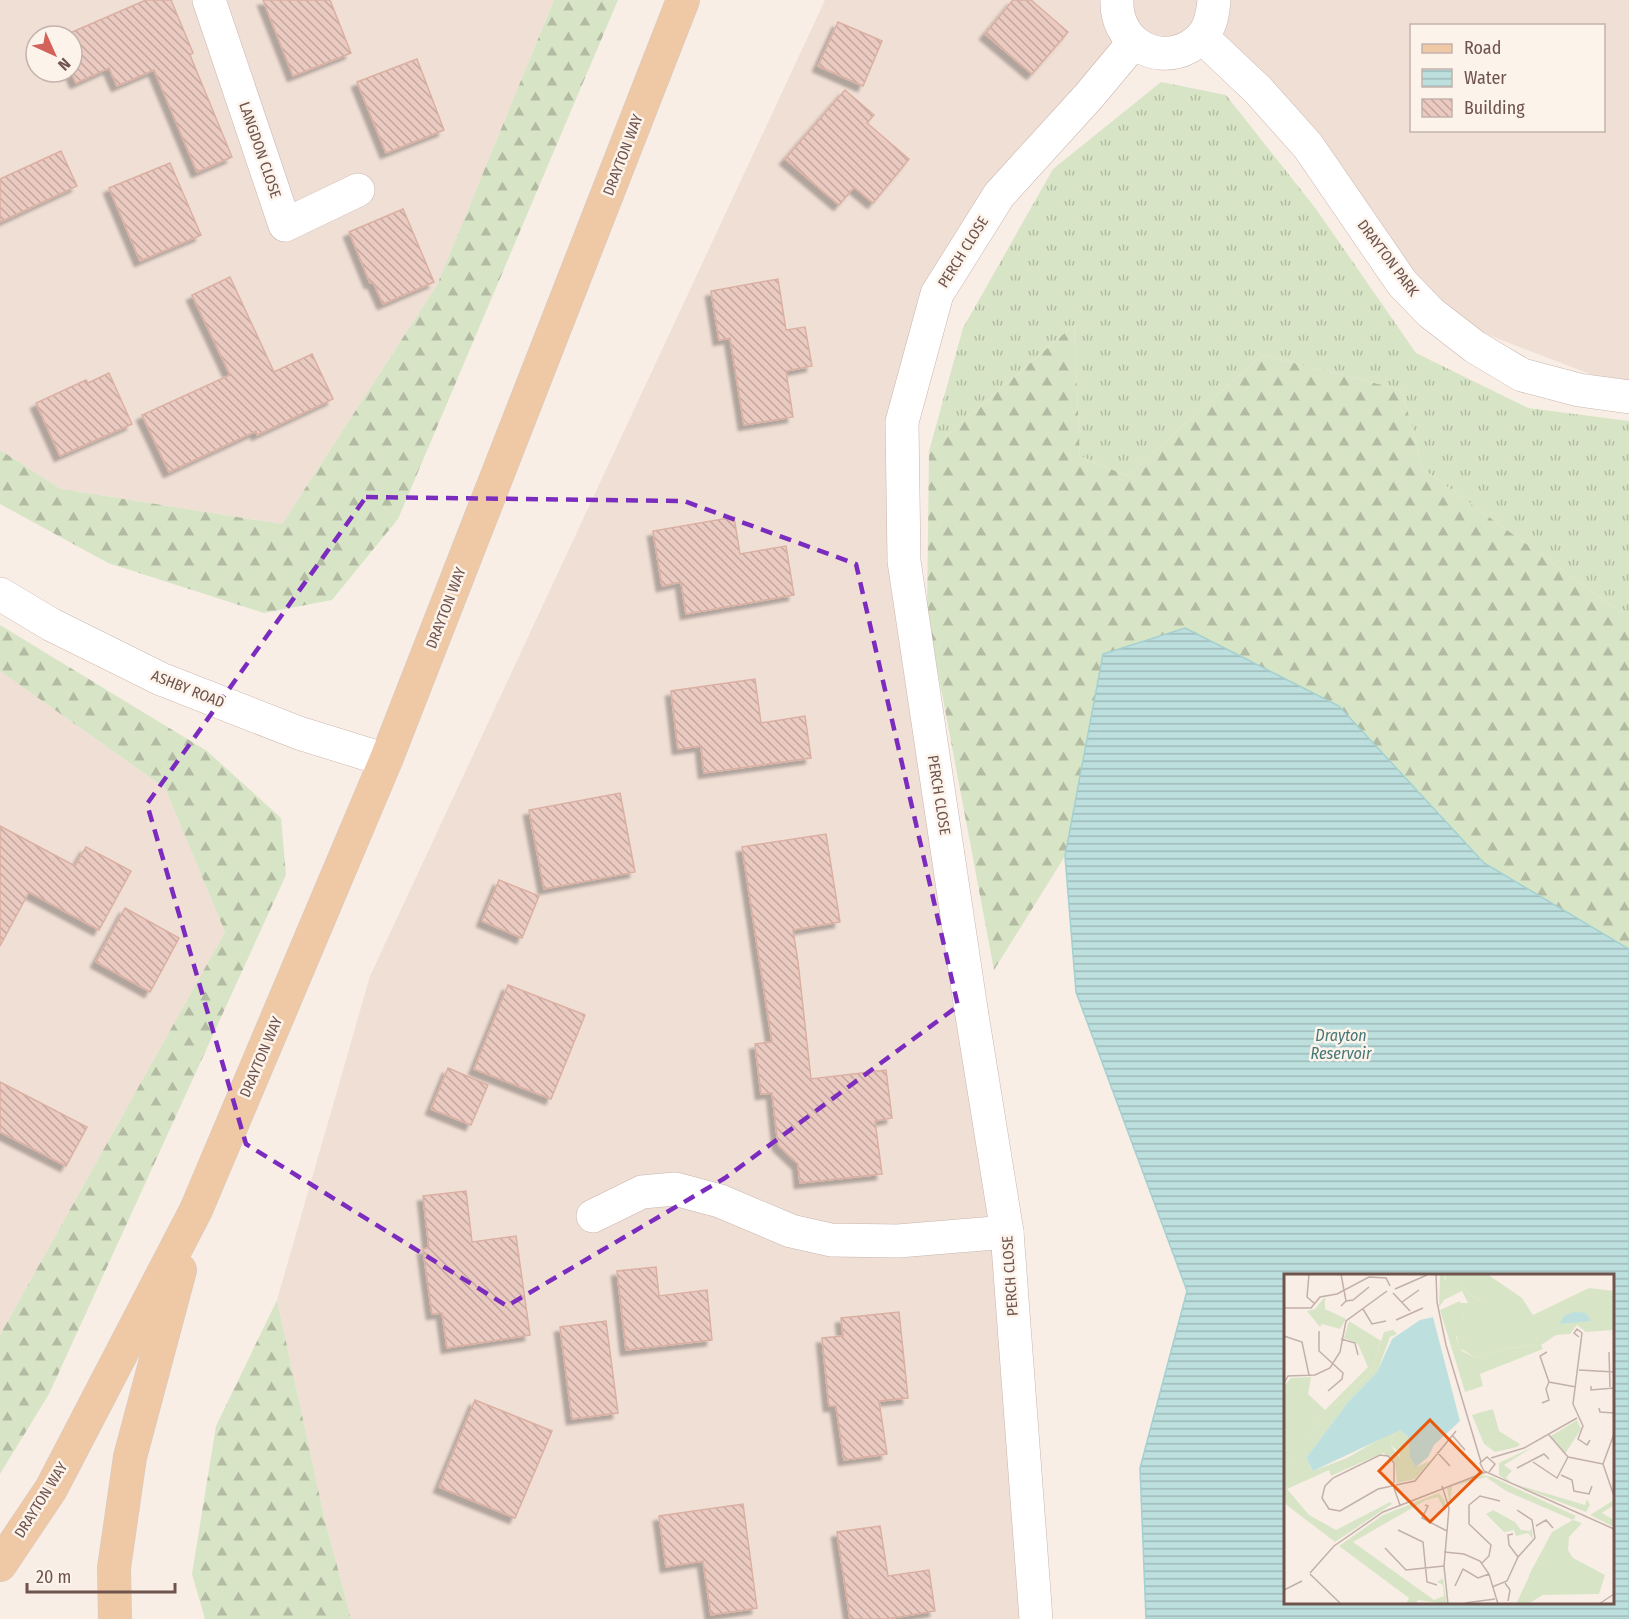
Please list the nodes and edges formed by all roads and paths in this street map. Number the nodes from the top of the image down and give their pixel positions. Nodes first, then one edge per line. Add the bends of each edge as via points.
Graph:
1 (208, 0) edge
2 (683, 0) edge
3 (1117, 0) edge
4 (1214, 0) edge
5 (1202, 37) junction
6 (1134, 42) junction
7 (358, 190) dead end
8 (1629, 397) edge
9 (0, 594) edge
10 (386, 760) junction
11 (196, 1210) junction
12 (592, 1216) dead end
13 (1007, 1232) junction
14 (0, 1565) edge
15 (115, 1619) edge
16 (1036, 1619) edge

1 - 7 street, LANGDON CLOSE via 285,225
2 - 10 main road, DRAYTON WAY
3 - 6 street via 1122,28
4 - 5 street via 1213,15
5 - 6 street via 1180,51 1163,54
5 - 8 street, DRAYTON PARK via 1258,90 1308,146 1402,283 1431,313 1475,347 1522,375 1579,390
6 - 13 street, PERCH CLOSE via 999,195 937,294 902,422 904,561
9 - 10 street, ASHBY ROAD via 52,625 161,679 299,733
10 - 11 main road, DRAYTON WAY
11 - 14 main road, DRAYTON WAY via 51,1489
11 - 15 main road, DRAYTON WAY via 130,1457 114,1568
12 - 13 street via 642,1192 675,1189 720,1201 791,1231 831,1240 898,1241
13 - 16 street, PERCH CLOSE

